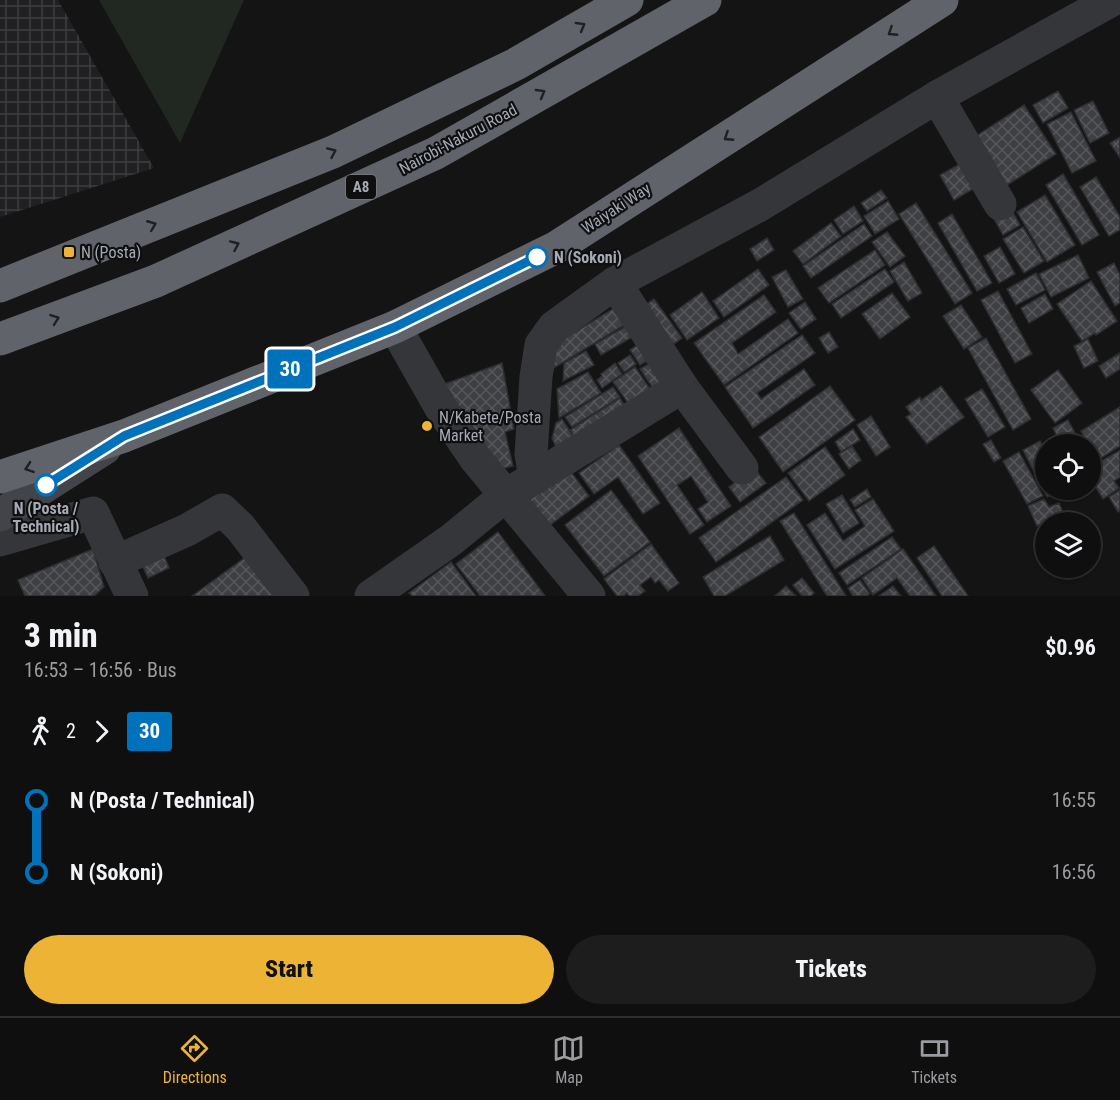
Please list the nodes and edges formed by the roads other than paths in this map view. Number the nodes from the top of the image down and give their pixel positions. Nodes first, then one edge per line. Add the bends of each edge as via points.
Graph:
1 (627, 0) edge
2 (705, 0) edge
3 (942, 0) edge
4 (1112, 0) edge
5 (937, 97) junction
6 (1000, 204) dead end
7 (615, 283) junction
8 (0, 286) edge
9 (395, 327) junction
10 (0, 339) edge
11 (682, 387) junction
12 (124, 436) junction
13 (742, 468) dead end
14 (0, 477) edge
15 (535, 478) junction
16 (505, 496) junction
17 (0, 514) edge
18 (0, 540) edge
19 (115, 562) junction
20 (132, 596) edge
21 (293, 596) edge
22 (371, 596) edge
23 (589, 596) edge

8 -> 1 highway via 333,152 516,64
10 -> 2 highway, Nairobi-Nakuru Road / A8 via 156,281 436,153
3 -> 9 highway, Waiyaki Way via 557,247
4 - 5 street
5 - 6 street
5 - 7 street via 760,204
7 - 11 street
7 - 15 street via 554,327 541,345 531,454
9 - 12 highway, Waiyaki Way
9 - 16 street via 441,408
11 - 13 street
11 - 15 street
12 -> 14 highway, Waiyaki Way
12 - 17 street
15 - 16 street
16 - 22 street
16 - 23 street
18 - 19 street via 93,513
19 - 20 street
19 - 21 street via 188,530 222,510 240,527

